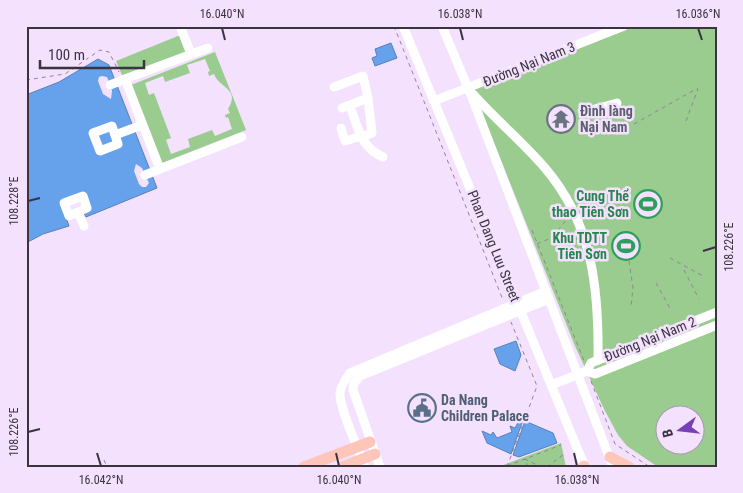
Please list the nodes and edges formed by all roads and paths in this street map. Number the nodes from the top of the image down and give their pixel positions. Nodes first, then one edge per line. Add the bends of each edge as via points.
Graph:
1 (180, 26) edge
2 (394, 26) edge
3 (403, 26) edge
4 (442, 26) edge
5 (624, 26) edge
6 (208, 48) dead end
7 (191, 54) junction
8 (26, 80) edge
9 (123, 80) junction
10 (110, 84) dead end
11 (334, 88) dead end
12 (468, 88) junction
13 (368, 98) junction
14 (434, 101) junction
15 (617, 103) dead end
16 (595, 109) dead end
17 (686, 121) dead end
18 (634, 124) dead end
19 (142, 125) junction
20 (341, 128) dead end
21 (115, 135) dead end
22 (361, 136) junction
23 (242, 137) dead end
24 (383, 157) dead end
25 (160, 169) junction
26 (145, 175) dead end
27 (78, 212) dead end
28 (573, 212) junction
29 (84, 226) dead end
30 (530, 227) dead end
31 (553, 237) junction
32 (584, 240) junction
33 (537, 244) junction
34 (670, 258) dead end
35 (629, 261) dead end
36 (684, 270) dead end
37 (705, 277) dead end
38 (656, 284) dead end
39 (548, 295) junction
40 (699, 300) dead end
41 (519, 307) junction
42 (631, 307) dead end
43 (506, 308) junction
44 (671, 310) dead end
45 (717, 312) edge
46 (510, 319) dead end
47 (717, 325) edge
48 (598, 360) junction
49 (587, 370) junction
50 (578, 374) junction
51 (551, 385) junction
52 (370, 442) junction
53 (358, 446) junction
54 (560, 446) dead end
55 (375, 454) junction
56 (564, 454) dead end
57 (525, 459) junction
58 (104, 460) dead end
59 (611, 462) edge
60 (363, 463) edge
61 (515, 464) junction
62 (584, 466) edge
63 (107, 467) edge
64 (304, 467) edge
65 (342, 467) edge
66 (380, 467) edge
67 (507, 467) edge
68 (516, 467) edge
69 (528, 467) edge
70 (541, 467) edge
71 (547, 467) edge
72 (629, 467) edge
73 (650, 467) edge

1 - 7 street
2 - 43 path
3 - 14 street, Phan Dang Luu Street
4 - 12 street
5 - 12 street, Đường Nại Nam 3
6 - 7 street
7 - 9 street
8 - 9 path via 65,74 100,50 109,52
9 - 10 street
9 - 19 street
11 - 13 street via 363,76
12 - 14 street, Đường Nại Nam 3
12 - 28 street via 547,170
12 - 39 street
13 - 22 street via 372,133
13 - 22 street via 346,107
14 - 41 street, Phan Dang Luu Street
15 - 16 street
17 - 18 path via 698,88
19 - 21 street
19 - 25 street
20 - 22 street via 346,141
22 - 24 street via 371,151
23 - 25 street
25 - 26 street
27 - 29 street
28 - 31 path
28 - 32 street
30 - 33 path
31 - 32 path
31 - 33 path
32 - 48 street via 596,286
33 - 49 path
34 - 37 path
35 - 42 path via 633,288
36 - 40 path
38 - 44 path
39 - 41 street
39 - 50 street
41 - 43 street
41 - 51 street, Phan Dang Luu Street
41 - 52 street via 360,376 353,390
43 - 53 street via 350,373 340,394
45 - 48 street, Đường Nại Nam 2
46 - 67 path via 537,386
47 - 49 street, Đường Nại Nam 2 via 595,374
48 - 49 street, Đường Nại Nam 2
49 - 50 street, Đường Nại Nam 2
49 - 73 path via 616,444
50 - 51 street, Đường Nại Nam 2
50 - 59 street
51 - 62 street, Phan Dang Luu Street
52 - 53 main road
52 - 55 street
53 - 60 street
53 - 64 main road
54 - 57 path
55 - 60 main road
55 - 66 street
56 - 71 path
57 - 61 path
57 - 69 path
57 - 70 path
58 - 63 path
59 - 72 main road
60 - 65 main road
61 - 67 path
61 - 68 path

